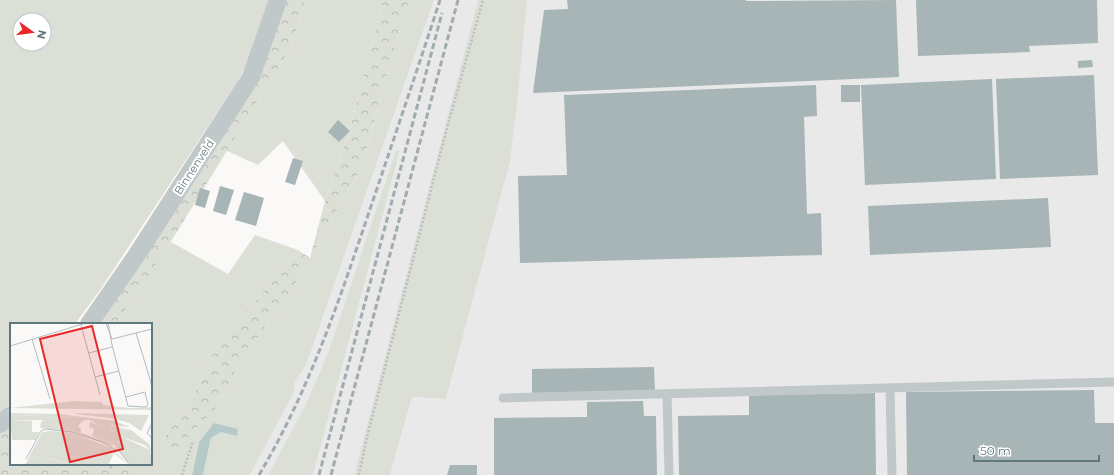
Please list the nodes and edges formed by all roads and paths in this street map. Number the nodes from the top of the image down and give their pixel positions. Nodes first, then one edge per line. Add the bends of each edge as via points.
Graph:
1 (278, 0) edge
2 (483, 0) edge
3 (90, 323) edge
4 (1114, 382) edge
5 (890, 388) junction
6 (667, 394) junction
7 (503, 398) dead end
8 (10, 417) edge
9 (0, 424) edge
10 (193, 441) dead end
11 (108, 465) edge
12 (112, 468) dead end
13 (182, 475) edge
14 (359, 475) edge
15 (669, 475) edge
16 (892, 475) edge

1 - 3 street, Binnenveld via 251,77
2 - 14 path via 443,143
4 - 5 lane
5 - 6 lane
5 - 16 lane
6 - 7 lane
6 - 15 lane
8 - 9 street
10 - 13 path
11 - 12 path

